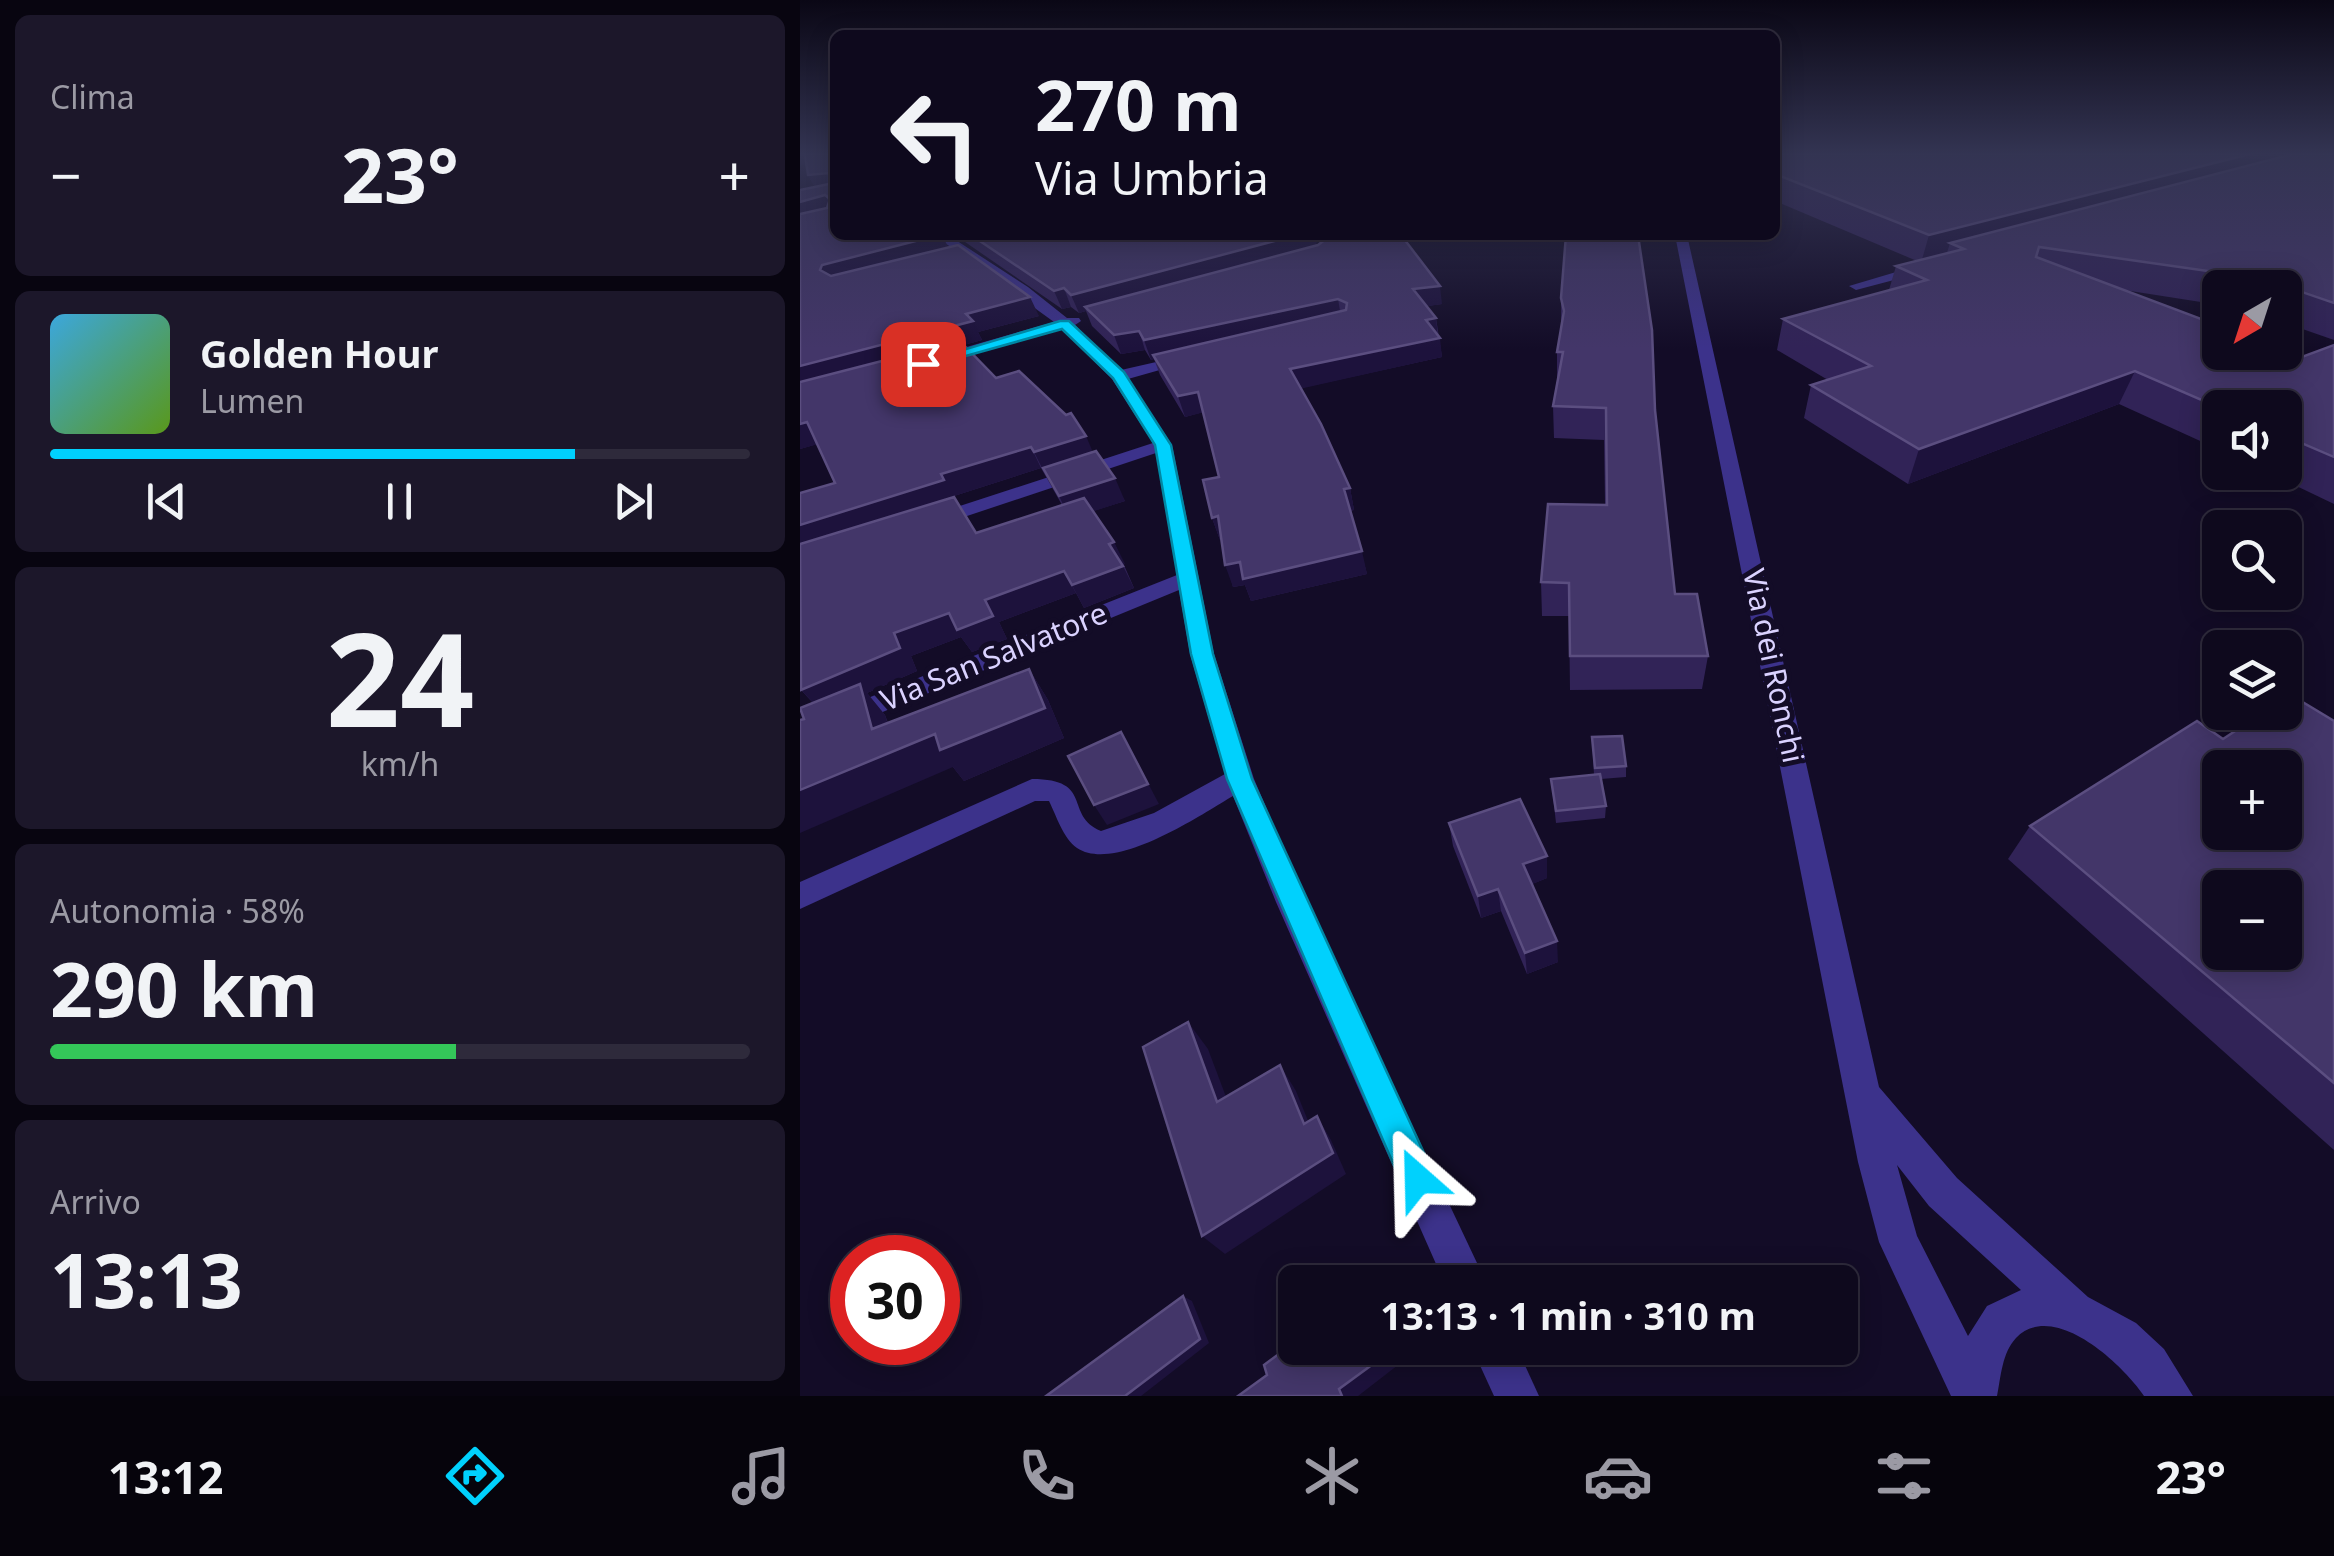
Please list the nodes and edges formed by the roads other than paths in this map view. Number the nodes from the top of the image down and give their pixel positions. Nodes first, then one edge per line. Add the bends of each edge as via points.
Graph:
1 (1682, 240) edge
2 (954, 249) edge
3 (1932, 266) edge
4 (1856, 286) dead end
5 (1074, 321) junction
6 (1212, 355) edge
7 (930, 362) edge
8 (1118, 376) junction
9 (1163, 445) junction
10 (911, 528) edge
11 (1189, 578) junction
12 (800, 736) edge
13 (1240, 779) junction
14 (800, 896) edge
15 (1866, 1097) junction
16 (1457, 1265) edge
17 (2072, 1308) junction
18 (1502, 1365) edge
19 (1517, 1396) edge
20 (1974, 1396) edge
21 (2171, 1396) edge

1 - 15 street, Via dei Ronchi
2 - 5 street
3 - 4 street
5 - 7 street
5 - 8 street
6 - 8 street
8 - 9 street
9 - 10 street
9 - 11 street
11 - 12 street, Via San Salvatore
11 - 13 street via 1202,654
13 - 14 street via 1132,836 1095,844 1083,838 1059,793 1032,790
13 - 16 street
15 - 17 street, Via dei Ronchi via 1943,1192
15 - 20 street, Via dei Ronchi via 1899,1242
17 - 20 street, Via dei Ronchi via 2021,1309 2001,1321 1976,1366
17 - 21 street, Via dei Ronchi via 2104,1323 2136,1350
18 - 19 street

